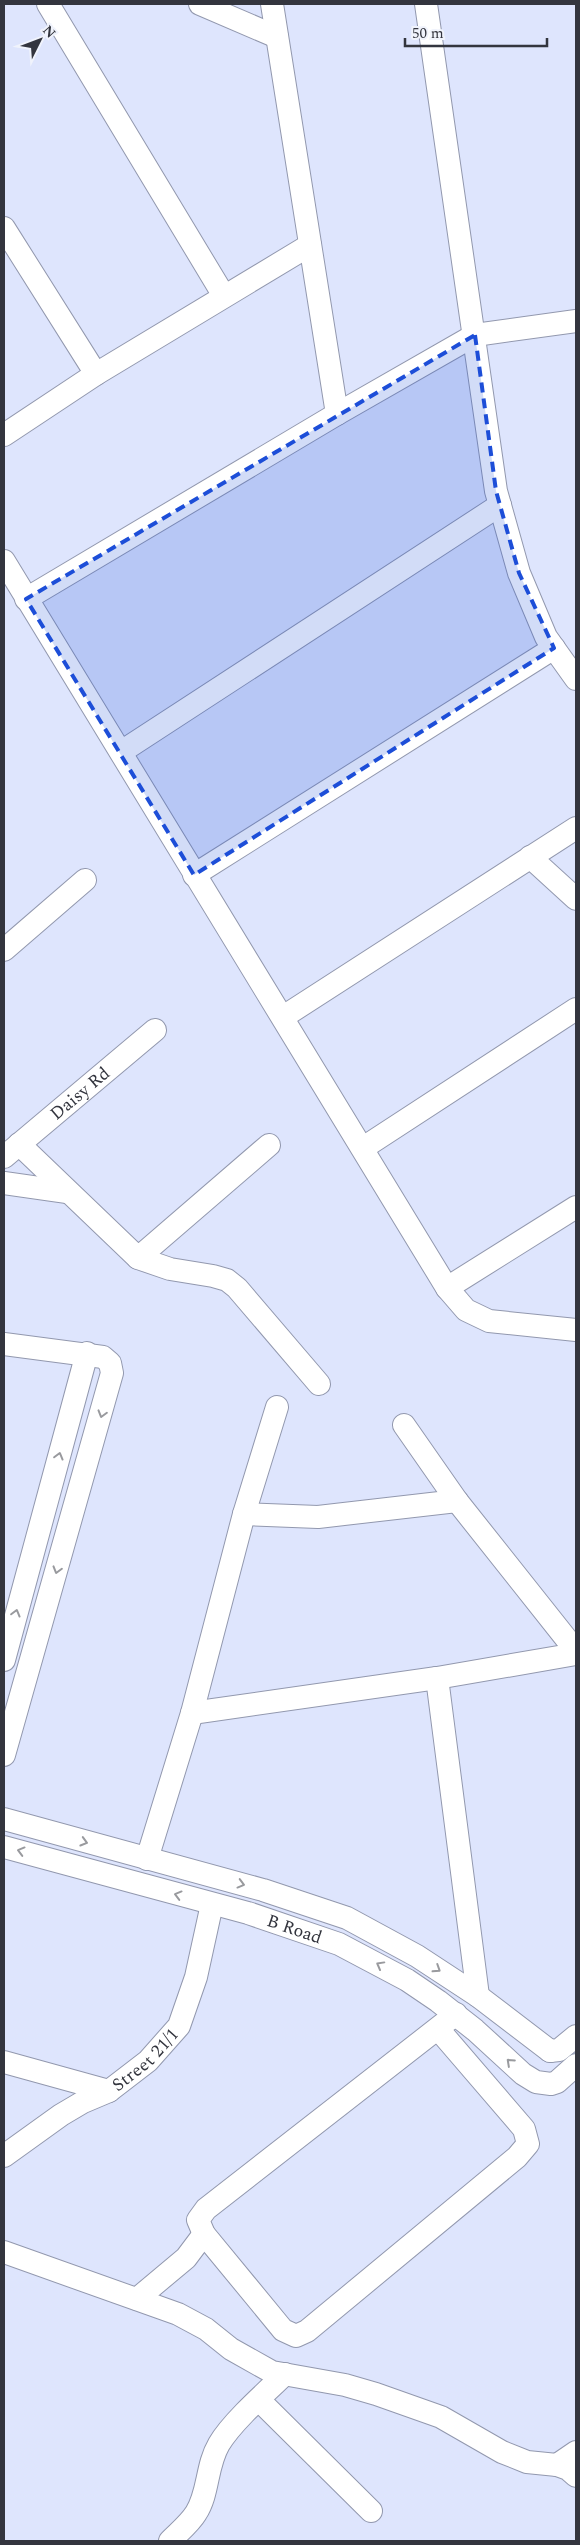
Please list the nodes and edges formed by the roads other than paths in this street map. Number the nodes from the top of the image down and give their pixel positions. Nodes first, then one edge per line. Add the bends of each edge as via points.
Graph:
1 (48, 4) edge
2 (200, 4) edge
3 (272, 4) edge
4 (426, 4) edge
5 (277, 37) junction
6 (4, 228) edge
7 (310, 245) junction
8 (224, 296) junction
9 (576, 321) edge
10 (475, 334) junction
11 (96, 374) junction
12 (337, 414) junction
13 (4, 435) edge
14 (500, 506) junction
15 (4, 562) edge
16 (26, 599) junction
17 (554, 648) junction
18 (576, 679) edge
19 (121, 752) junction
20 (576, 828) edge
21 (530, 857) junction
22 (194, 874) junction
23 (85, 880) dead end
24 (576, 899) edge
25 (4, 950) edge
26 (576, 1009) edge
27 (283, 1017) junction
28 (155, 1030) dead end
29 (269, 1146) dead end
30 (363, 1148) junction
31 (11, 1150) edge
32 (4, 1183) edge
33 (67, 1192) junction
34 (576, 1207) edge
35 (138, 1258) junction
36 (447, 1288) junction
37 (576, 1330) edge
38 (4, 1344) edge
39 (87, 1354) junction
40 (319, 1384) dead end
41 (277, 1407) dead end
42 (404, 1425) dead end
43 (457, 1501) junction
44 (244, 1514) junction
45 (576, 1653) edge
46 (4, 1660) edge
47 (437, 1678) junction
48 (192, 1713) junction
49 (4, 1755) edge
50 (4, 1819) edge
51 (4, 1847) edge
52 (147, 1859) junction
53 (212, 1904) junction
54 (478, 1996) junction
55 (456, 2014) junction
56 (439, 2030) junction
57 (576, 2036) edge
58 (550, 2051) junction
59 (4, 2062) edge
60 (576, 2064) edge
61 (551, 2084) junction
62 (109, 2091) junction
63 (4, 2156) edge
64 (204, 2234) junction
65 (4, 2252) edge
66 (137, 2299) junction
67 (286, 2374) junction
68 (259, 2400) junction
69 (576, 2452) edge
70 (557, 2464) junction
71 (576, 2476) edge
72 (371, 2511) dead end
73 (170, 2541) edge

1 - 8 street
2 - 5 street
3 - 5 street
4 - 10 street
5 - 7 street
6 - 11 street
7 - 8 street
7 - 12 street
8 - 11 street
9 - 10 street
10 - 12 street
10 - 14 street
11 - 13 street
12 - 16 street
14 - 17 street via 519,573 546,637
14 - 19 street
15 - 16 street
16 - 19 street
17 - 18 street
17 - 22 street
19 - 22 street
20 - 21 street
21 - 24 street
21 - 27 street
22 - 27 street
23 - 25 street
26 - 30 street
27 - 30 street
28 - 31 street, Daisy Rd
29 - 35 street
30 - 36 street
31 - 33 street
32 - 33 street
33 - 35 street
34 - 36 street
35 - 40 street via 170,1270 227,1280
36 - 37 street via 466,1310 489,1320
38 - 39 street
46 -> 39 street
39 -> 49 street via 103,1357 110,1363 112,1379
41 - 44 street
42 - 43 street
43 - 44 street via 318,1517
43 - 45 street
44 - 48 street
45 - 47 street
47 - 48 street
47 - 54 street
48 - 52 street
50 -> 52 street, B Road
53 -> 51 street, B Road
52 -> 54 street, B Road via 263,1890 346,1918 417,1956
55 -> 53 street, B Road via 407,1980 338,1944
53 - 62 street, Street 21/1 via 196,1977 179,2026 148,2061
54 - 58 street, B Road
55 - 56 street
61 -> 55 street, B Road via 529,2079
56 - 64 street via 206,2209 198,2220
56 - 64 street via 524,2129 528,2144 518,2157 307,2331 296,2336 283,2330
57 - 58 street via 559,2050
58 - 61 street
59 - 62 street
60 - 61 street
62 - 63 street, Street 21/1 via 61,2115
64 - 66 street via 186,2258
65 - 66 street
66 - 67 street via 206,2328 272,2372
67 - 68 street
67 - 70 street via 376,2394 441,2417 527,2462
68 - 72 street
68 - 73 street via 219,2444 208,2469 196,2513
69 - 70 street
70 - 71 street

